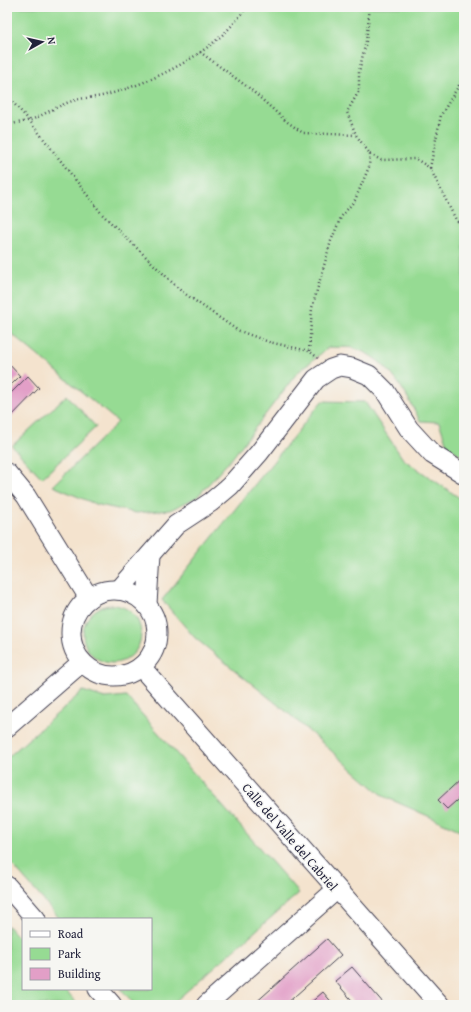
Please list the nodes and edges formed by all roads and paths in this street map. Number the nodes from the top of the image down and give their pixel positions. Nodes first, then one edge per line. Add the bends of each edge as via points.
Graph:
1 (246, 7) edge
2 (370, 7) edge
3 (200, 52) junction
4 (464, 78) edge
5 (7, 96) edge
6 (29, 120) junction
7 (7, 125) edge
8 (356, 135) junction
9 (370, 154) junction
10 (430, 168) junction
11 (464, 228) edge
12 (309, 351) junction
13 (331, 369) junction
14 (7, 474) edge
15 (464, 474) edge
16 (150, 555) junction
17 (119, 590) junction
18 (89, 598) junction
19 (147, 604) junction
20 (82, 662) junction
21 (141, 667) junction
22 (7, 727) edge
23 (7, 886) edge
24 (336, 890) junction
25 (35, 918) edge
26 (99, 990) edge
27 (112, 1005) edge
28 (206, 1005) edge
29 (440, 1005) edge

1 - 3 path via 225,33
2 - 8 path via 359,72 359,91 347,112
3 - 6 path via 160,75 131,87 104,96 76,100
3 - 8 path via 303,133
4 - 10 path via 441,115
5 - 6 path
6 - 7 path
6 - 12 path via 102,214 181,291 237,330 269,342
8 - 9 path
9 - 10 path via 381,160 416,159
9 - 12 path via 369,166 355,200 341,217 331,241 312,308
10 - 11 path via 456,220
12 - 13 path
13 - 15 street via 340,366 369,375 385,391 409,429 432,454
13 - 16 street via 316,379 230,486 176,525
14 - 18 street via 26,496
16 - 17 street
16 - 19 street
17 - 18 street via 106,590
17 - 19 street via 134,594
18 - 20 street via 74,618 71,633 74,649
19 - 21 street via 156,619 158,636 154,652
20 - 21 street via 95,673 112,677 129,674
20 - 22 street
21 - 24 street, Calle del Valle del Cabriel
23 - 25 street
24 - 28 street
24 - 29 street, Calle del Valle del Cabriel
26 - 27 street

